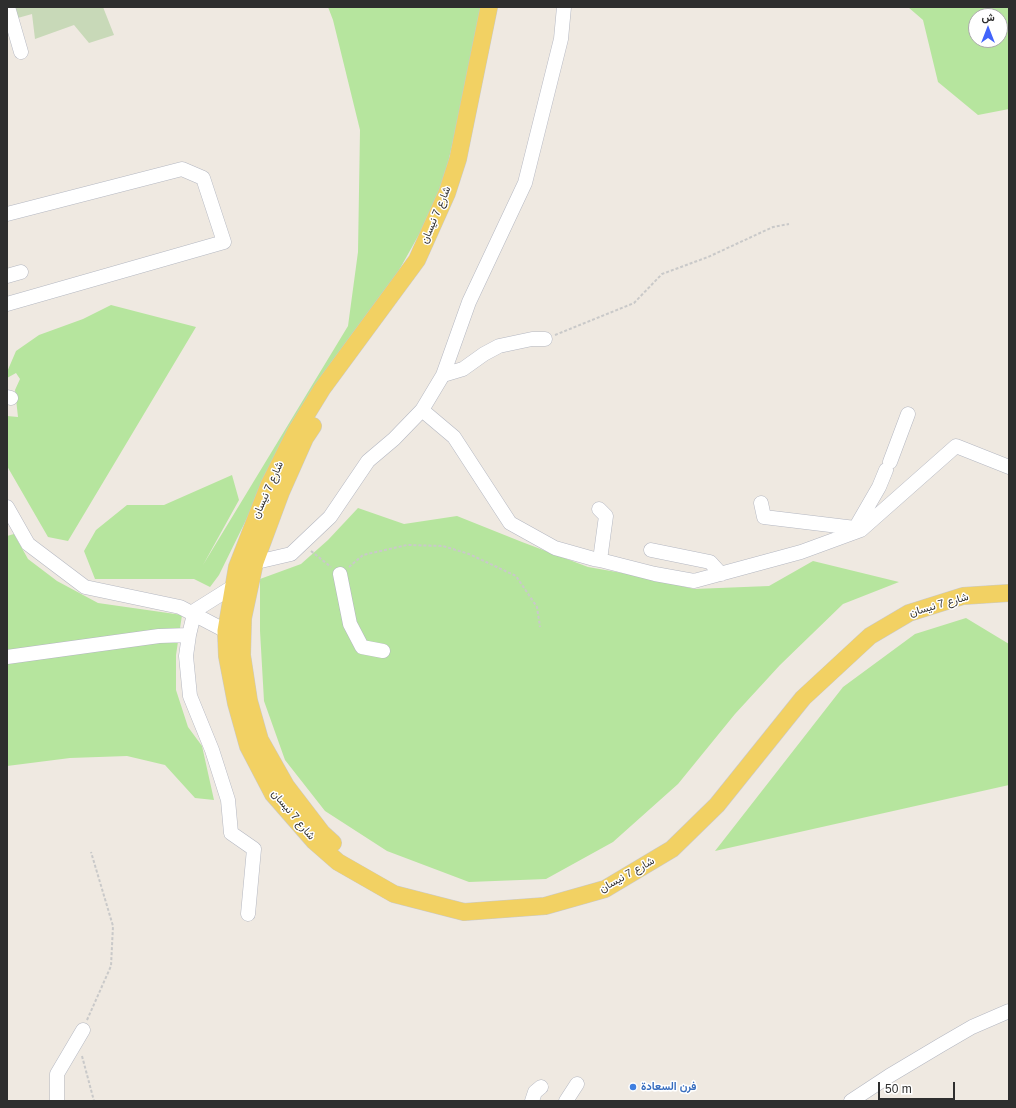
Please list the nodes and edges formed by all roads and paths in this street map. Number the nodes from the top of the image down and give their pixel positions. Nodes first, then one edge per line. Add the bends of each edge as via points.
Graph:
1 (8, 7) edge
2 (489, 7) edge
3 (501, 7) edge
4 (564, 7) edge
5 (21, 52) dead end
6 (7, 214) edge
7 (789, 224) dead end
8 (21, 272) dead end
9 (7, 276) edge
10 (7, 304) edge
11 (544, 339) joint
12 (443, 375) junction
13 (422, 410) junction
14 (908, 414) dead end
15 (1009, 467) edge
16 (761, 503) dead end
17 (7, 507) edge
18 (599, 509) dead end
19 (854, 531) junction
20 (302, 544) junction
21 (651, 550) dead end
22 (600, 560) junction
23 (255, 562) junction
24 (237, 567) junction
25 (340, 574) junction
26 (721, 574) junction
27 (1009, 582) edge
28 (234, 586) junction
29 (1009, 593) edge
30 (193, 613) junction
31 (540, 627) dead end
32 (226, 631) junction
33 (189, 635) junction
34 (384, 650) dead end
35 (7, 657) edge
36 (91, 852) dead end
37 (248, 914) dead end
38 (1009, 1011) edge
39 (82, 1030) joint
40 (82, 1056) dead end
41 (577, 1084) dead end
42 (541, 1087) dead end
43 (57, 1101) edge
44 (94, 1101) edge
45 (532, 1101) edge
46 (566, 1101) edge
47 (852, 1101) edge

1 - 5 street
2 - 24 main road, شارع 7 نيسان via 458,159 447,193 417,260 322,389 296,433 269,485
3 - 23 main road, شارع 7 نيسان via 469,162 458,197 427,266 331,395 306,438 281,492
4 - 12 street via 561,39 525,183 469,302
6 - 10 street via 182,169 203,178 224,242
7 - 11 path via 773,227 708,257 662,274 634,303
8 - 9 street
11 - 12 street via 499,346 463,369
12 - 13 street
13 - 20 street via 368,461 330,517
13 - 22 street via 454,437 510,523 555,548
14 - 19 street via 879,487
15 - 19 street via 956,446 861,530
16 - 19 street via 764,517
17 - 30 street via 28,544 85,587 180,607
18 - 22 street via 606,516
19 - 26 street via 801,552
20 - 23 street via 291,554
20 - 25 path
21 - 26 street via 710,562
22 - 26 street via 694,581
23 - 24 street
23 - 27 main road, شارع 7 نيسان via 243,618 242,656 249,701 260,740 286,786 322,833 345,853 398,883 465,900 543,895 600,879 665,840 708,798 795,690 863,627 903,603 954,587
24 - 28 main road, شارع 7 نيسان
25 - 31 path via 363,555 407,545 443,546 469,554 516,576 537,608
25 - 34 street via 350,624 362,647
28 - 30 street
28 - 32 main road, شارع 7 نيسان
29 - 32 main road, شارع 7 نيسان via 963,596 909,613 870,636 803,698 716,805 672,849 605,889 545,906 464,912 394,894 338,862 314,841 273,794 248,746 236,703
30 - 32 street
30 - 33 street
33 - 35 street via 158,636
33 - 37 street via 186,656 190,696 212,750 228,800 232,833 254,849
36 - 39 path via 113,926 111,966
38 - 47 street via 972,1027
39 - 43 street via 57,1074
40 - 44 path
41 - 46 street
42 - 45 street via 535,1092

